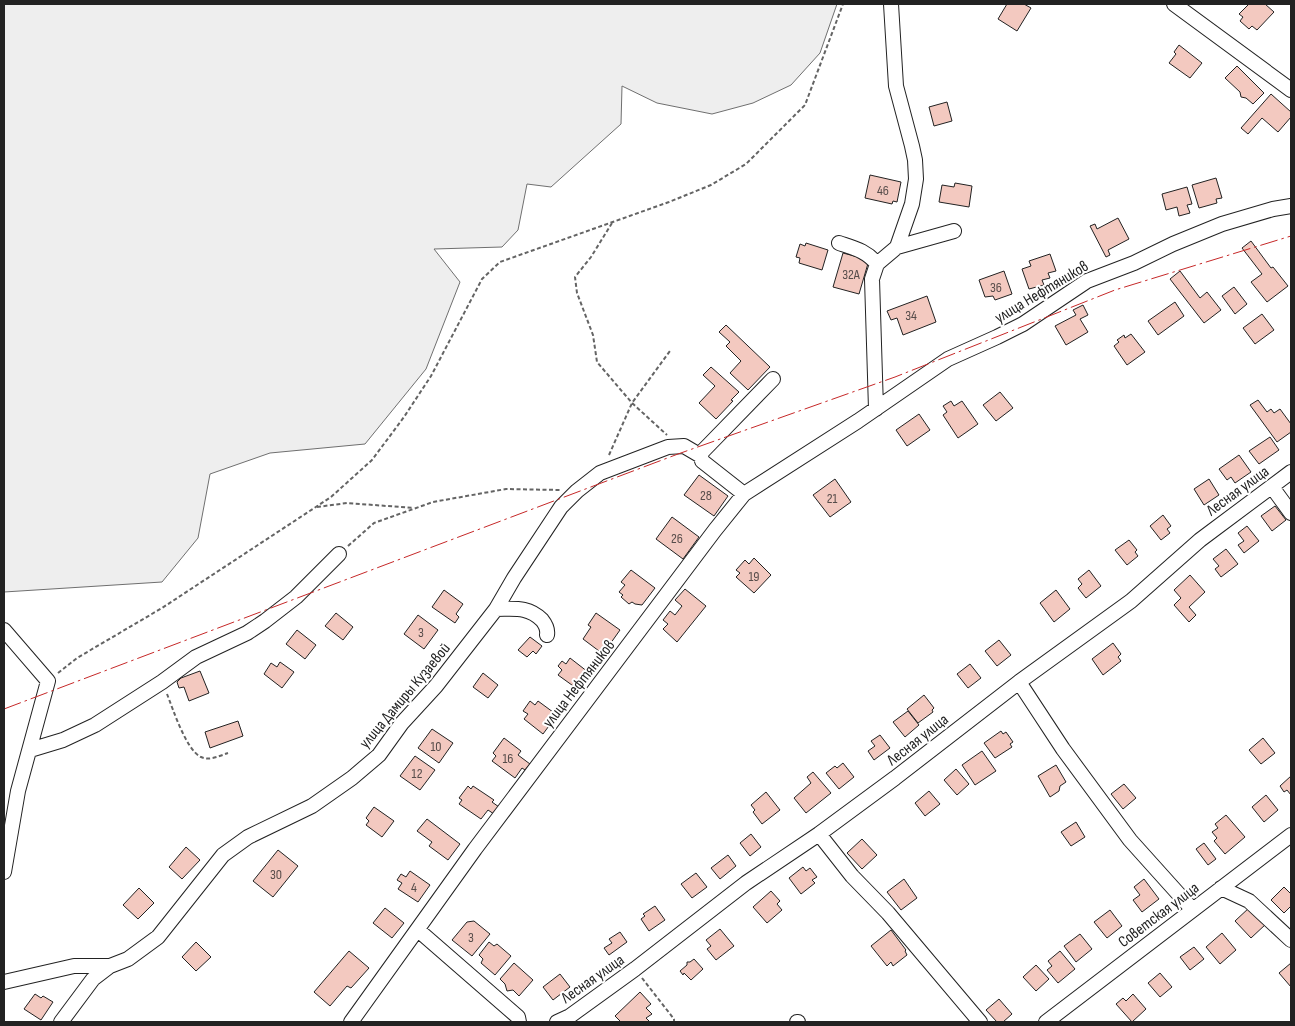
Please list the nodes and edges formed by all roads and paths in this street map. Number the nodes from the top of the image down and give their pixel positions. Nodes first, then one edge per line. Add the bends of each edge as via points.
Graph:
1 (843, 4) edge
2 (891, 4) edge
3 (1174, 4) edge
4 (1291, 90) edge
5 (1291, 206) edge
6 (612, 222) junction
7 (954, 231) dead end
8 (839, 243) dead end
9 (897, 246) junction
10 (876, 264) junction
11 (670, 352) dead end
12 (773, 379) dead end
13 (632, 403) junction
14 (876, 409) junction
15 (684, 446) junction
16 (701, 456) junction
17 (1291, 472) edge
18 (600, 473) junction
19 (1272, 487) junction
20 (577, 491) junction
21 (744, 494) junction
22 (315, 507) junction
23 (417, 508) junction
24 (1291, 513) edge
25 (339, 554) joint
26 (496, 609) junction
27 (4, 630) edge
28 (547, 635) dead end
29 (48, 681) junction
30 (162, 682) junction
31 (1020, 682) junction
32 (30, 750) junction
33 (228, 753) dead end
34 (819, 834) junction
35 (1291, 834) edge
36 (4, 872) edge
37 (1221, 888) junction
38 (1192, 909) junction
39 (418, 930) junction
40 (1291, 940) edge
41 (110, 966) junction
42 (634, 970) junction
43 (4, 982) edge
44 (61, 1022) edge
45 (351, 1022) edge
46 (519, 1022) edge
47 (557, 1022) edge
48 (674, 1022) edge
49 (980, 1022) edge
50 (1046, 1022) edge

1 - 6 path via 805,105 746,164 711,185
2 - 9 street via 896,86 912,146 916,179 912,204
3 - 4 street
5 - 14 street, улица Нефтяников via 1222,224 1087,280 1022,324 948,359
6 - 13 path via 575,277 577,293 593,335 597,362
6 - 22 path via 500,262 482,278 431,376 404,417 372,460
7 - 9 street
8 - 10 street via 870,255
9 - 10 street
10 - 14 street via 872,279
11 - 13 path
12 - 16 street
13 - 15 path
13 - 18 path
14 - 21 street, улица Нефтяников
15 - 16 street
15 - 18 street, улица Дамиры Кузаевой via 668,447
16 - 21 street via 702,461
17 - 19 street, Лесная улица
18 - 20 street, улица Дамиры Кузаевой
19 - 24 street
19 - 31 street, Лесная улица via 1200,540 1131,601
20 - 23 path via 506,489 433,502
20 - 26 street, улица Дамиры Кузаевой via 562,507
21 - 39 street, улица Нефтяников via 480,842
22 - 23 path via 347,503
22 - 29 path via 162,608 78,658
23 - 25 path via 374,524
25 - 30 street via 296,597 265,621 196,657
26 - 28 street via 529,610 545,624
26 - 41 street, улица Дамиры Кузаевой via 436,686 402,723 380,755 312,806 248,837 223,855 158,937 128,959
27 - 29 street
29 - 32 street
30 - 32 street via 95,725 63,740
30 - 33 path via 194,752 210,759
31 - 34 street, Лесная улица
31 - 38 street via 1063,749 1130,840
32 - 36 street via 18,791
34 - 42 street, Лесная улица via 746,883
34 - 49 street
35 - 37 street, Советская улица
37 - 38 street, Советская улица
37 - 40 street via 1249,901
38 - 50 street, Советская улица
39 - 45 street, улица Нефтяников
39 - 46 street via 518,1017
41 - 43 street via 74,966
41 - 44 street, улица Дамиры Кузаевой via 93,979
42 - 47 street, Лесная улица
42 - 48 path

